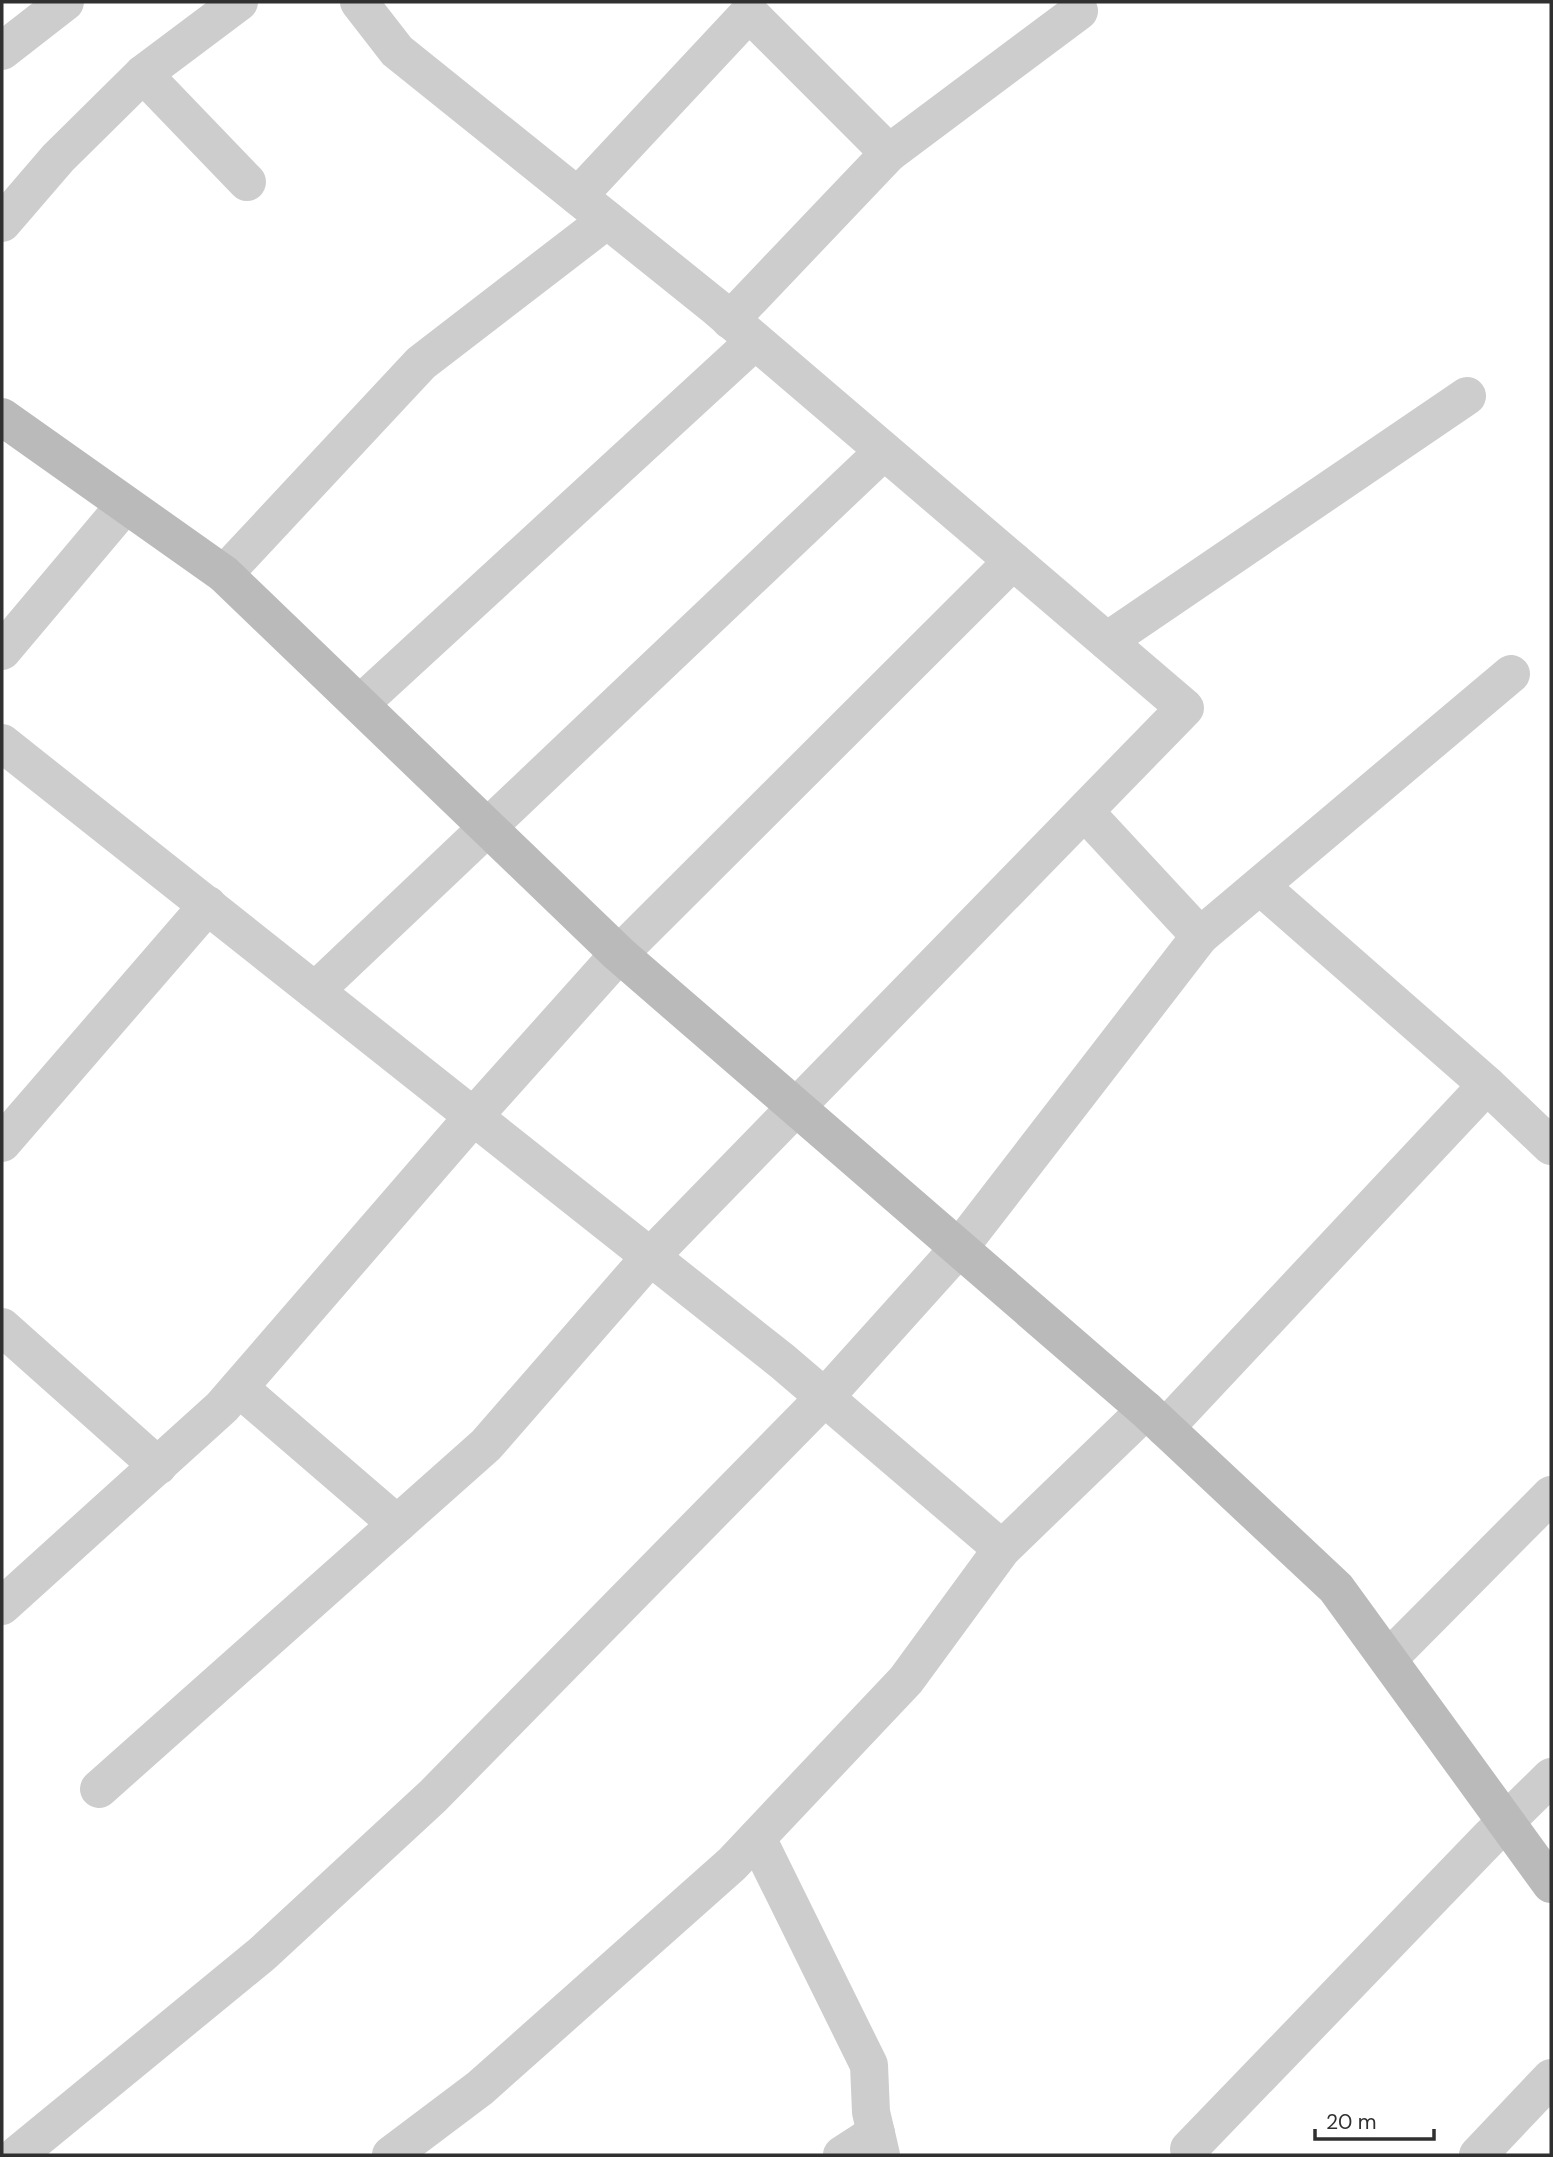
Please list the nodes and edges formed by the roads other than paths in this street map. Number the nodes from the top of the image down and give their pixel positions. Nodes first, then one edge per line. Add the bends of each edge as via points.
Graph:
1 (65, 2) edge
2 (239, 2) edge
3 (359, 2) edge
4 (752, 8) edge
5 (1079, 11) dead end
6 (2, 51) edge
7 (143, 74) junction
8 (889, 153) junction
9 (247, 182) dead end
10 (578, 196) junction
11 (607, 220) junction
12 (2, 223) edge
13 (743, 330) junction
14 (1466, 396) dead end
15 (2, 417) edge
16 (884, 451) junction
17 (125, 505) junction
18 (1013, 561) junction
19 (224, 574) junction
20 (1107, 640) junction
21 (2, 651) edge
22 (1511, 674) dead end
23 (360, 705) junction
24 (2, 743) edge
25 (1085, 812) junction
26 (486, 826) junction
27 (1260, 886) junction
28 (208, 905) junction
29 (1200, 936) junction
30 (619, 954) junction
31 (315, 991) junction
32 (1487, 1085) junction
33 (797, 1107) junction
34 (473, 1117) junction
35 (2, 1143) edge
36 (1551, 1146) edge
37 (960, 1247) junction
38 (650, 1257) junction
39 (2, 1327) edge
40 (239, 1388) junction
41 (825, 1397) junction
42 (1156, 1419) junction
43 (158, 1466) junction
44 (1551, 1495) edge
45 (397, 1524) junction
46 (1002, 1549) junction
47 (2, 1606) edge
48 (1388, 1659) junction
49 (1551, 1777) edge
50 (99, 1789) dead end
51 (1506, 1822) junction
52 (757, 1838) junction
53 (1551, 1884) edge
54 (1551, 2078) edge
55 (879, 2144) edge
56 (1189, 2153) edge
57 (17, 2155) edge
58 (391, 2155) edge
59 (842, 2155) edge
60 (1478, 2155) edge

1 - 6 street
2 - 7 street
3 - 10 street via 397,51
4 - 8 street
4 - 10 street
5 - 8 street
7 - 9 street
7 - 12 street via 58,158
8 - 13 street
10 - 11 street
11 - 13 street
11 - 19 street via 421,363
13 - 16 street
13 - 23 street
14 - 20 street
15 - 17 main road
16 - 18 street
16 - 26 street
17 - 19 main road
17 - 21 street
18 - 20 street
18 - 30 street
19 - 23 main road
20 - 25 street via 1185,708
22 - 27 street
23 - 26 main road
24 - 28 street
25 - 29 street
25 - 33 street
26 - 30 main road
26 - 31 street
27 - 29 street
27 - 32 street
28 - 31 street
28 - 35 street
29 - 37 street
30 - 33 main road
30 - 34 street
31 - 34 street
32 - 36 street
32 - 42 street
33 - 37 main road
33 - 38 street
34 - 38 street
34 - 40 street
37 - 41 street
37 - 42 main road
38 - 41 street
38 - 45 street via 486,1445
39 - 43 street
40 - 43 street
40 - 45 street
41 - 46 street
41 - 57 street via 433,1796 262,1954
42 - 46 street
42 - 48 main road via 1336,1588
43 - 47 street
44 - 48 street
45 - 50 street
46 - 52 street via 906,1680
48 - 51 main road
49 - 51 street
51 - 53 main road
51 - 56 street
52 - 55 street via 869,2065 871,2112
52 - 58 street via 480,2088
54 - 60 street
55 - 59 street

